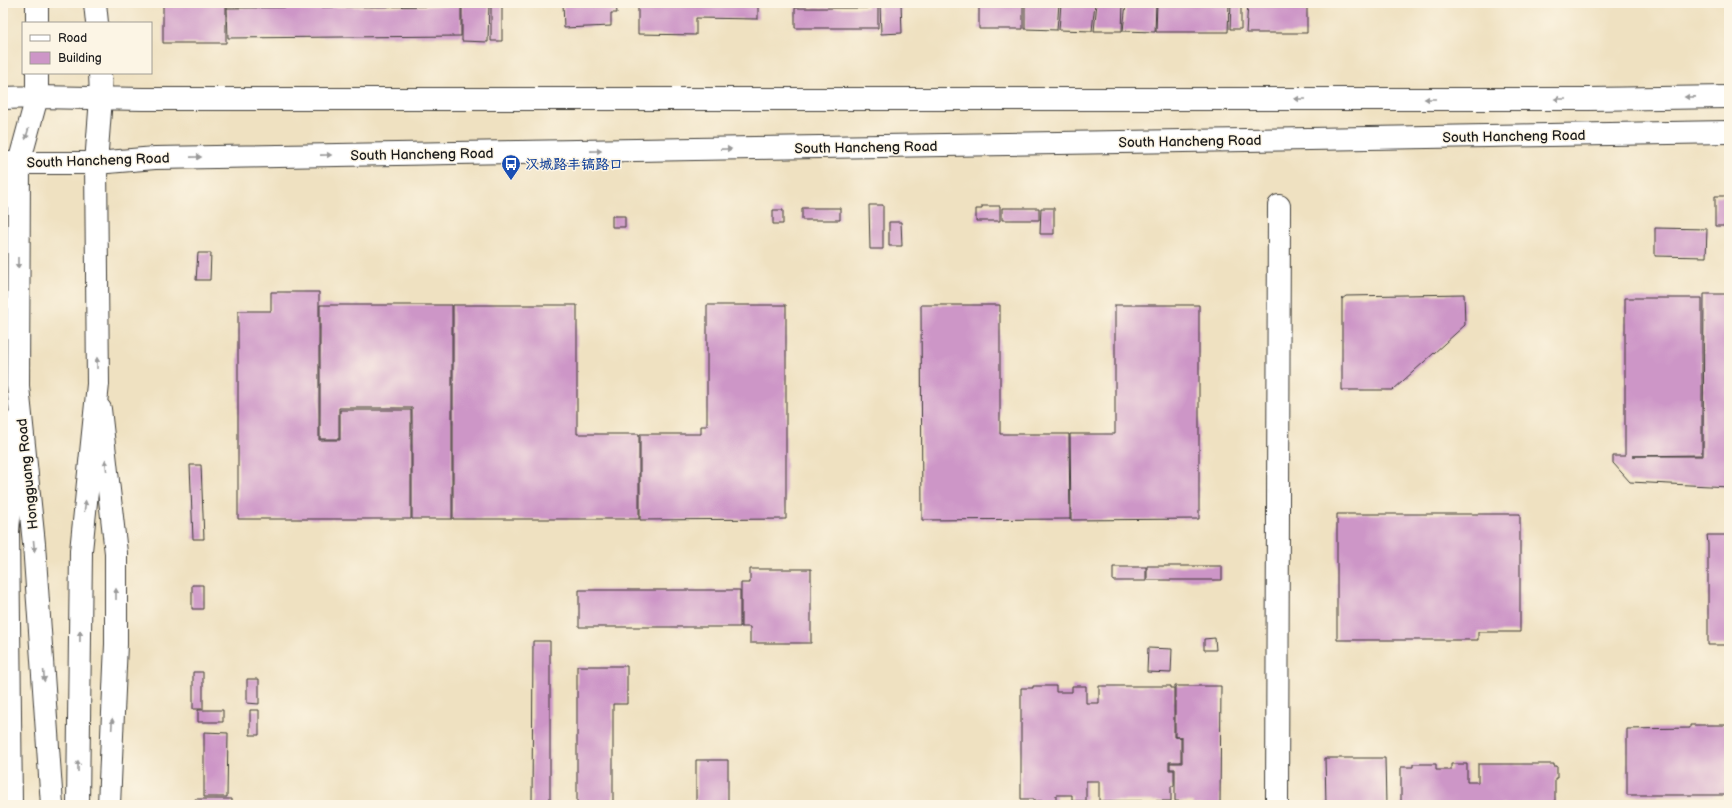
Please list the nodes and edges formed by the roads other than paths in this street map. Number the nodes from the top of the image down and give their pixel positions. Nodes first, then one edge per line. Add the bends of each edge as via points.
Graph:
1 (37, 3) edge
2 (95, 3) edge
3 (37, 22) edge
4 (97, 22) edge
5 (37, 74) edge
6 (100, 74) edge
7 (38, 97) junction
8 (1729, 97) edge
9 (3, 98) edge
10 (101, 98) junction
11 (1729, 132) edge
12 (11, 163) edge
13 (96, 163) junction
14 (1279, 206) dead end
15 (98, 384) junction
16 (18, 386) junction
17 (11, 805) edge
18 (52, 805) edge
19 (78, 805) edge
20 (109, 805) edge
21 (1277, 805) edge

1 - 3 main road
2 - 4 main road
5 - 7 main road, Hongguang Road
6 - 10 main road
7 - 9 main road
7 - 10 main road
7 -> 12 main road, Hongguang Road
8 -> 10 main road
10 - 13 main road
13 -> 11 main road, South Hancheng Road via 155,158
12 - 13 main road, South Hancheng Road
12 -> 16 main road, Hongguang Road
15 -> 13 main road
14 - 21 main road
19 -> 15 main road via 81,551
20 -> 15 main road via 116,644 116,554
16 - 17 main road via 8,532
16 -> 18 main road, Hongguang Road via 34,544

